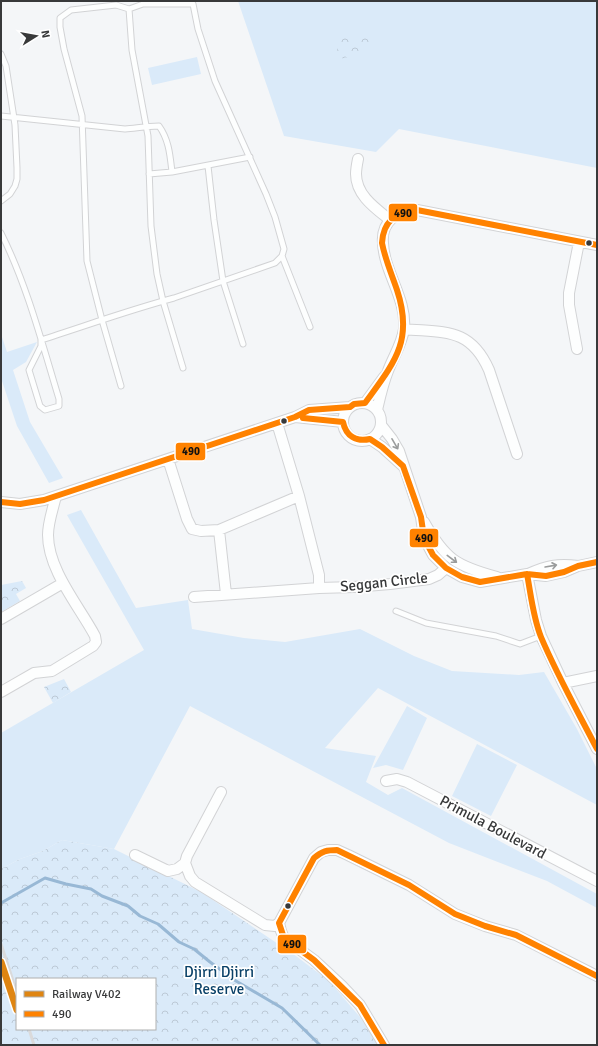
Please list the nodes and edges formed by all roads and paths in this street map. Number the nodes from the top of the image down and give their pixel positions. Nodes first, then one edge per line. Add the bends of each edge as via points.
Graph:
1 (129, 9) junction
2 (1, 54) edge
3 (1, 116) edge
4 (14, 118) junction
5 (83, 125) junction
6 (146, 126) junction
7 (250, 157) junction
8 (358, 159) dead end
9 (208, 166) junction
10 (172, 172) junction
11 (149, 174) junction
12 (1, 201) edge
13 (390, 220) junction
14 (1, 233) edge
15 (579, 242) junction
16 (597, 246) edge
17 (282, 256) junction
18 (223, 281) junction
19 (163, 301) junction
20 (102, 320) junction
21 (310, 326) dead end
22 (404, 329) junction
23 (41, 340) junction
24 (243, 344) dead end
25 (577, 349) dead end
26 (183, 368) dead end
27 (387, 372) junction
28 (121, 386) dead end
29 (365, 402) junction
30 (350, 407) junction
31 (377, 410) junction
32 (294, 417) junction
33 (343, 422) junction
34 (277, 423) junction
35 (381, 424) junction
36 (370, 439) junction
37 (517, 454) dead end
38 (168, 459) junction
39 (403, 466) junction
40 (56, 496) junction
41 (299, 496) junction
42 (1, 502) edge
43 (421, 517) junction
44 (219, 530) junction
45 (597, 562) edge
46 (446, 568) junction
47 (527, 574) junction
48 (500, 578) junction
49 (63, 582) junction
50 (319, 588) junction
51 (226, 594) junction
52 (194, 597) dead end
53 (396, 612) dead end
54 (1, 619) edge
55 (541, 636) junction
56 (597, 676) edge
57 (563, 683) junction
58 (1, 692) edge
59 (597, 749) edge
60 (386, 781) dead end
61 (221, 792) dead end
62 (135, 855) dead end
63 (185, 862) junction
64 (597, 881) edge
65 (279, 924) junction
66 (597, 976) edge
67 (384, 1045) edge

1 - 5 lane via 116,5 71,10 60,18 64,48
1 - 6 lane via 132,50
1 - 7 lane via 143,4 193,4 198,29 215,81
2 - 4 lane via 6,66
3 - 4 lane
4 - 5 lane
4 - 12 lane via 17,179 10,194
5 - 6 lane via 125,129
5 - 20 lane via 87,261
6 - 10 lane via 159,126 165,135
6 - 11 lane
7 - 9 lane
7 - 17 lane via 275,217 284,249
8 - 13 street via 356,174 359,189 368,202
9 - 10 lane
9 - 18 lane
10 - 11 lane
11 - 19 lane via 151,226
13 - 15 street via 407,210 417,210
13 - 22 street via 383,232 382,243 403,312
14 - 23 lane via 22,283
15 - 16 street
15 - 25 street via 568,293
17 - 18 lane via 275,263
17 - 21 lane
18 - 19 lane
18 - 24 lane
19 - 20 lane
19 - 26 lane
20 - 23 lane
20 - 28 lane
22 - 27 street
22 - 37 street via 449,333 470,342 478,350 489,370
23 - 23 lane via 59,399 59,406 45,410 40,406 29,370 41,346
27 - 29 street
27 - 31 street
29 - 30 street
29 - 31 street
30 - 32 street via 309,410
30 - 33 street via 343,416
31 - 35 street
32 - 33 street
32 - 34 street
33 - 36 street via 346,432 354,439
34 - 38 street
34 - 41 street, Seggan Circle
35 - 36 street via 376,435
35 -> 39 street via 399,451
36 - 39 street
38 - 40 street
38 - 44 street via 192,529
39 - 43 street
40 - 42 street via 28,504
40 - 49 street via 48,540 51,555
41 - 44 street
41 - 50 street, Seggan Circle via 319,575
43 - 46 street via 424,538 433,555
43 -> 48 street via 434,540 454,561
44 - 51 street
45 - 47 street via 546,576
46 - 48 street via 462,577 480,582
46 - 50 street, Seggan Circle via 429,579
47 - 48 street
47 - 55 street
49 - 54 street
49 - 58 street via 95,636 95,644 52,671 34,673
50 - 51 street, Seggan Circle
51 - 52 street, Seggan Circle
53 - 55 lane via 426,623 496,636 520,644
55 - 57 street
56 - 57 street
57 - 59 street
60 - 64 street, Primula Boulevard via 397,779 407,782
61 - 63 street
62 - 63 street via 168,871 177,869
63 - 65 street via 195,882 265,925
65 - 66 street via 314,858 321,852 337,850 409,886 454,914 516,935
65 - 67 street via 284,938 328,972 360,1005

